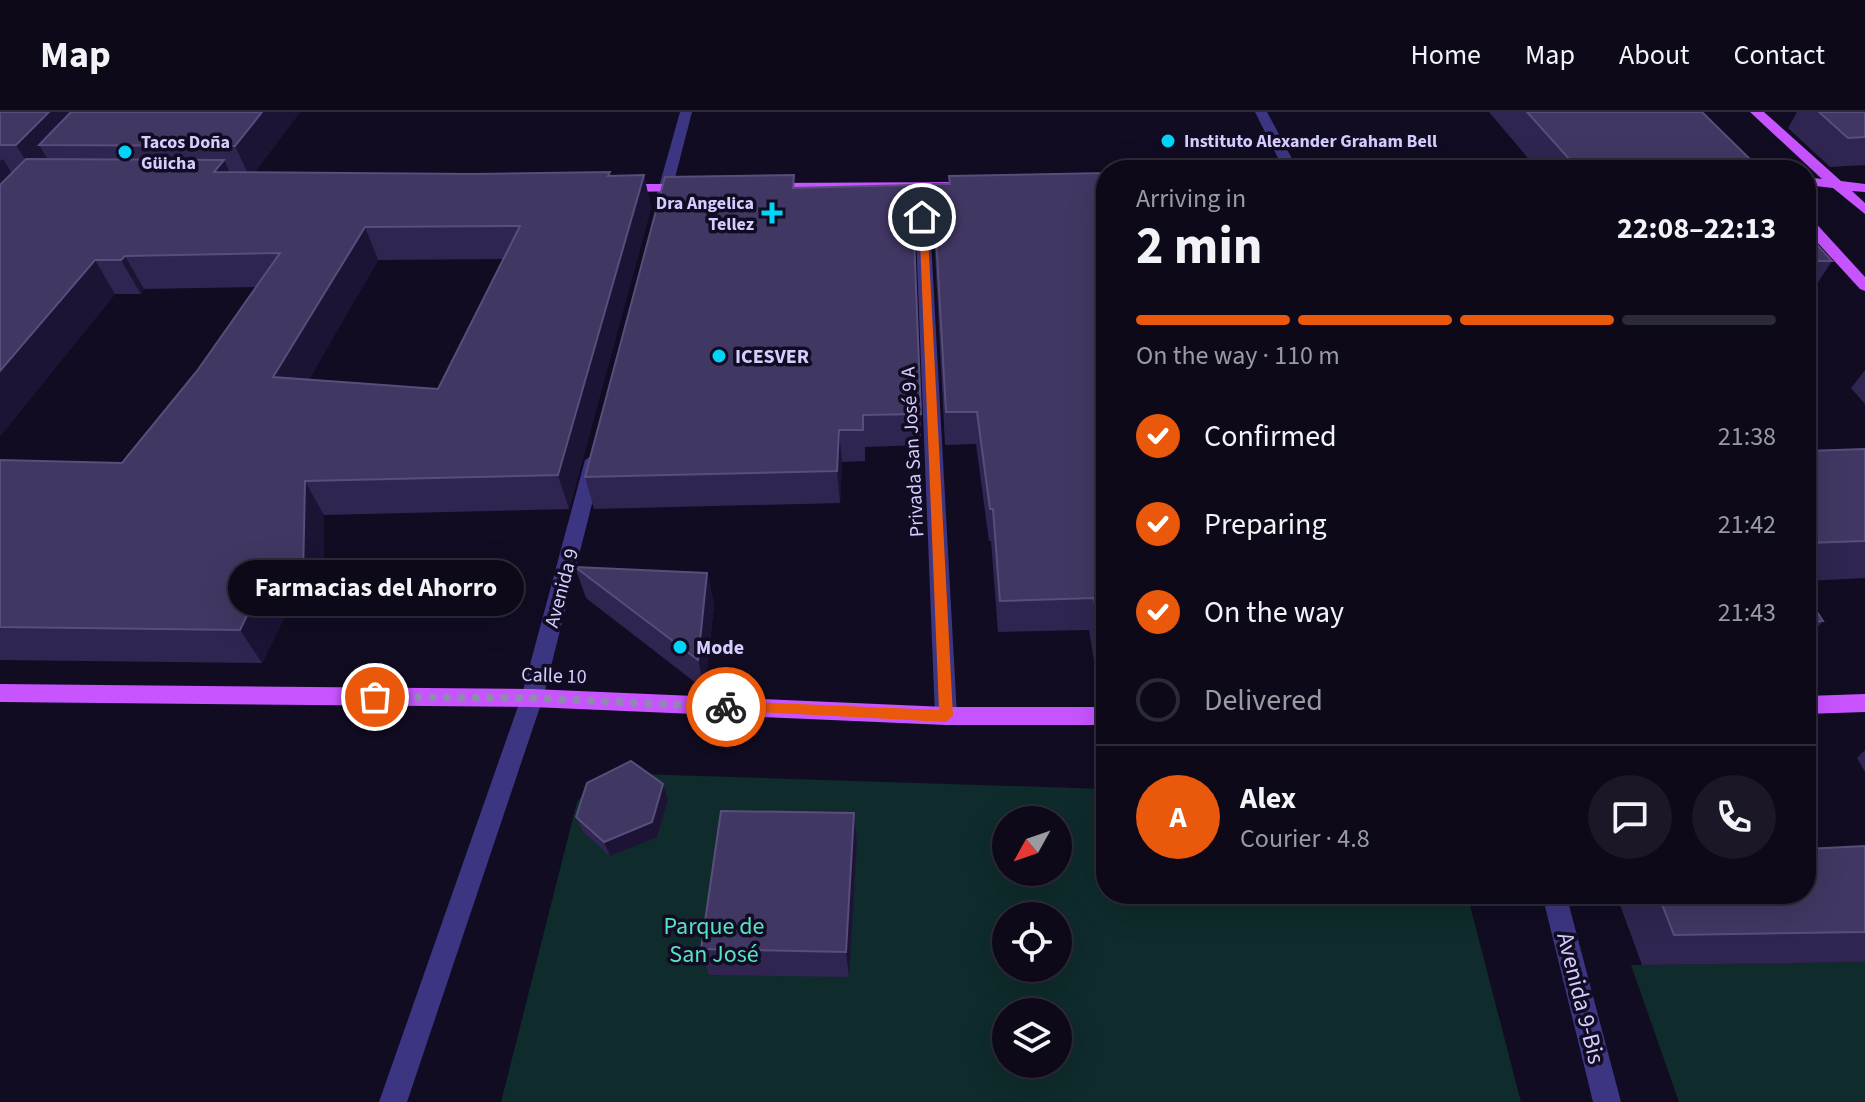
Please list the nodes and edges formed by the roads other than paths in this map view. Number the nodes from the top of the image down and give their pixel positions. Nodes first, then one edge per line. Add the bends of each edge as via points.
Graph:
1 (686, 112) edge
2 (1261, 112) edge
3 (1756, 112) edge
4 (1286, 160) edge
5 (1812, 160) edge
6 (1816, 164) edge
7 (1816, 182) edge
8 (1841, 185) junction
9 (921, 186) junction
10 (967, 186) edge
11 (761, 187) edge
12 (601, 188) edge
13 (665, 188) junction
14 (713, 188) edge
15 (1865, 188) edge
16 (1865, 210) edge
17 (657, 219) edge
18 (1816, 232) edge
19 (1865, 286) edge
20 (601, 435) edge
21 (0, 693) edge
22 (532, 698) junction
23 (1865, 703) edge
24 (1816, 705) edge
25 (946, 716) junction
26 (1096, 716) edge
27 (1557, 904) edge
28 (393, 1102) edge
29 (1607, 1102) edge

1 - 13 street
2 - 4 street
3 - 5 main road
6 - 8 main road
7 - 8 main road
8 - 15 main road
8 - 16 main road
9 - 10 main road
9 - 11 main road
9 - 25 street, Privada San José 9 A
12 - 13 main road
13 - 14 main road
13 - 17 street
18 - 19 main road
20 - 22 street, Avenida 9
21 - 22 main road, Calle 10
22 - 25 main road, Calle 10
22 - 28 street, Avenida 9
23 - 24 main road
25 - 26 main road, Calle 10
27 - 29 street, Avenida 9-Bis

